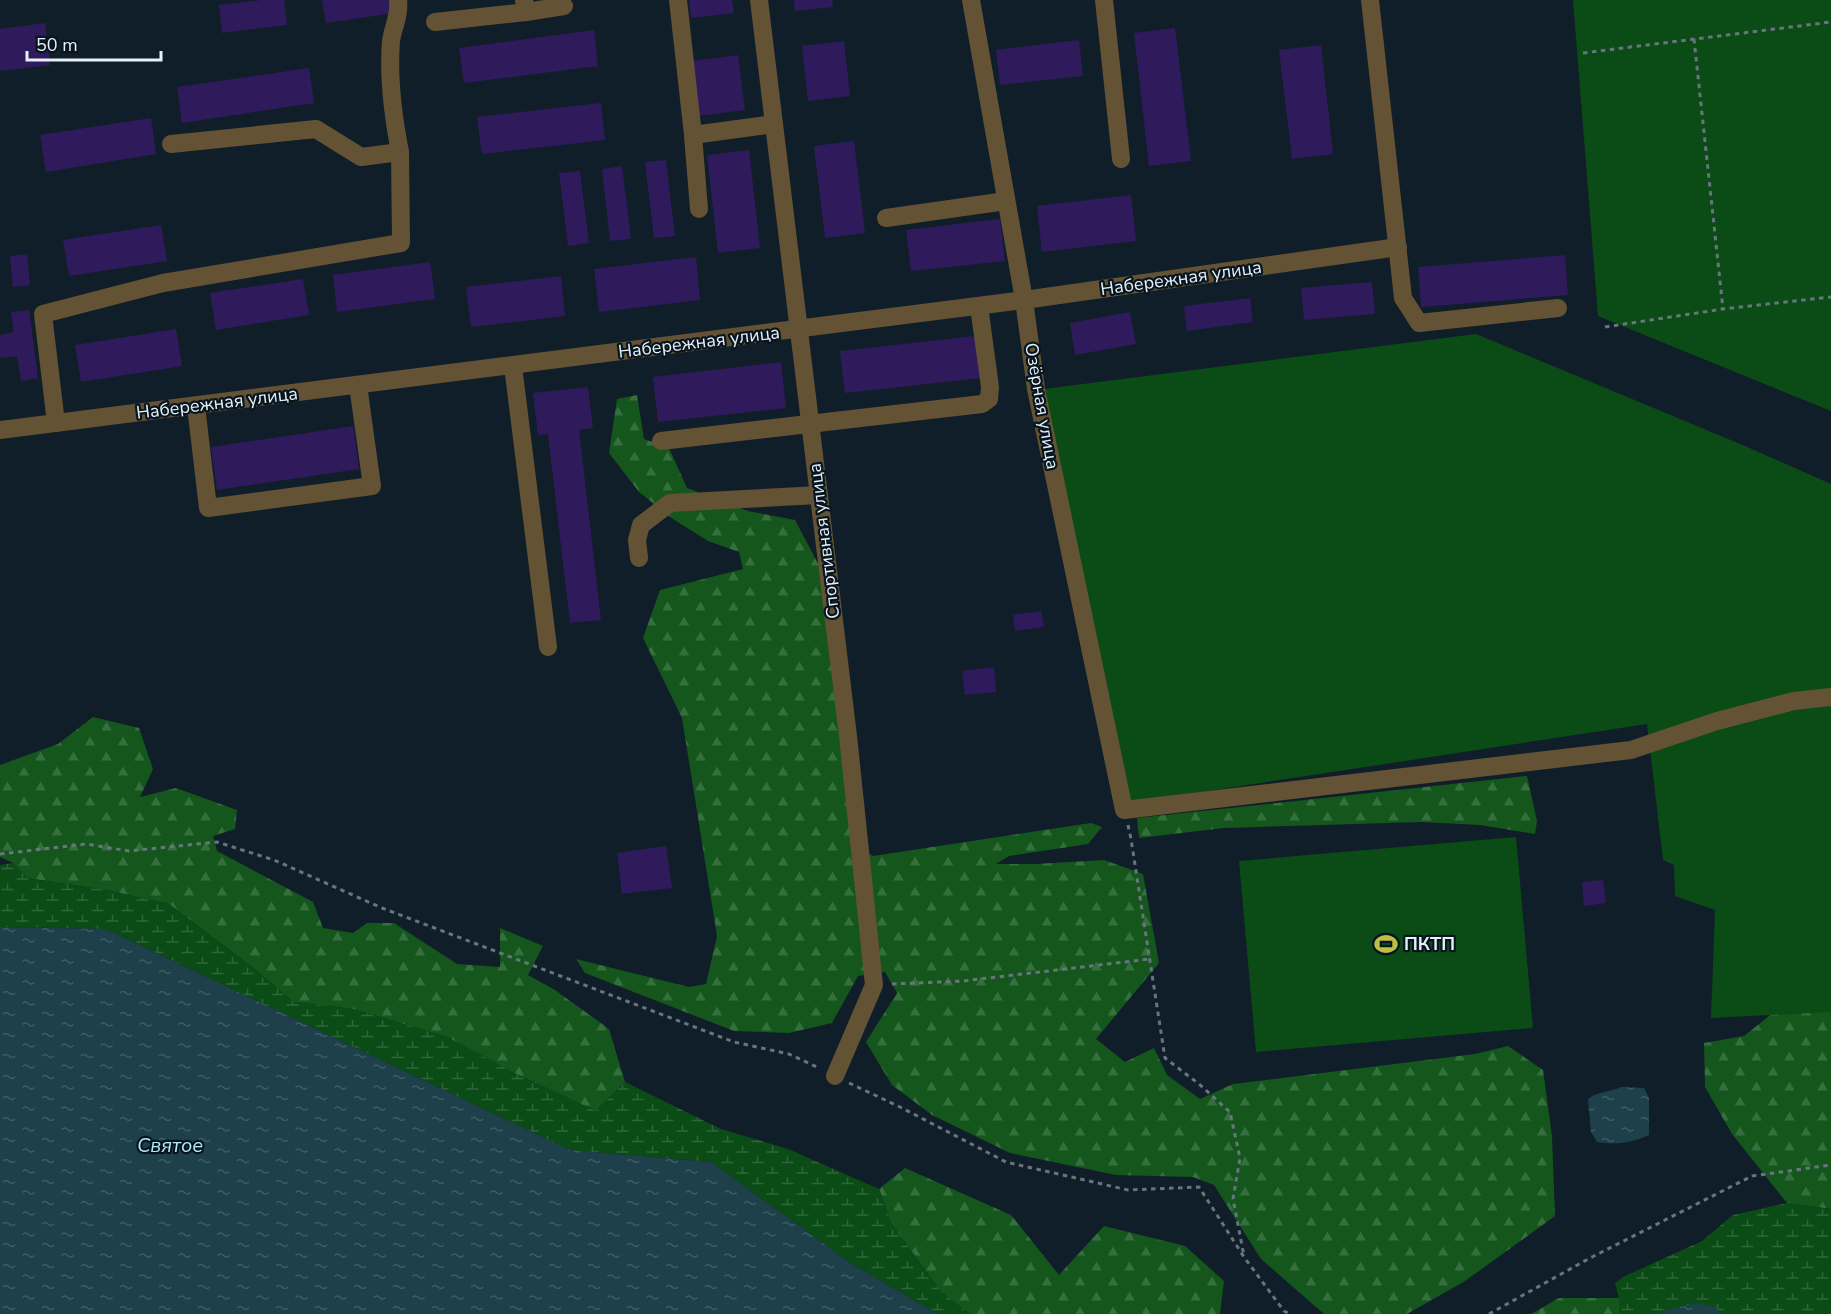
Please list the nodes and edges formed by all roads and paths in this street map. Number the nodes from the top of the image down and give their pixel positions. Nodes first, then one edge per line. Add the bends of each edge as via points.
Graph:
1 (398, 0) edge
2 (678, 0) edge
3 (759, 0) edge
4 (971, 0) edge
5 (1104, 0) edge
6 (1370, 0) edge
7 (525, 6) edge
8 (564, 6) dead end
9 (435, 22) dead end
10 (1831, 22) edge
11 (1694, 39) junction
12 (1583, 53) dead end
13 (774, 124) junction
14 (693, 135) junction
15 (171, 144) dead end
16 (400, 152) junction
17 (1121, 159) dead end
18 (1006, 201) junction
19 (699, 208) dead end
20 (886, 218) dead end
21 (1398, 246) junction
22 (1831, 297) edge
23 (1024, 300) junction
24 (979, 306) junction
25 (1558, 308) dead end
26 (1723, 309) junction
27 (1605, 327) dead end
28 (799, 330) junction
29 (513, 366) junction
30 (357, 385) junction
31 (196, 406) junction
32 (56, 423) junction
33 (810, 424) junction
34 (0, 430) edge
35 (661, 441) dead end
36 (819, 495) junction
37 (639, 558) dead end
38 (548, 647) dead end
39 (1831, 697) edge
40 (1124, 810) junction
41 (0, 854) edge
42 (1150, 959) junction
43 (874, 985) junction
44 (835, 1076) junction
45 (1831, 1165) edge
46 (1244, 1257) junction
47 (1290, 1314) edge
48 (1489, 1314) edge

1 - 16 street via 391,39 391,69 393,118
2 - 14 street
3 - 13 street, Спортивная улица
4 - 18 street, Озёрная улица
5 - 17 street
6 - 21 street
7 - 8 street
7 - 9 street
10 - 11 path
11 - 12 path
11 - 26 path
13 - 14 street
13 - 28 street, Спортивная улица
14 - 19 street
15 - 16 street via 316,129 362,157
16 - 32 street via 402,243 163,283 43,314
18 - 20 street
18 - 23 street, Озёрная улица
21 - 23 street, Набережная улица
21 - 25 street via 1404,298 1419,323
22 - 26 path
23 - 24 street, Набережная улица
23 - 40 street, Озёрная улица via 1036,389
24 - 28 street, Набережная улица
24 - 33 street via 990,387 989,399 982,404
26 - 27 path
28 - 29 street, Набережная улица
28 - 33 street, Спортивная улица
29 - 30 street, Набережная улица
29 - 38 street
30 - 31 street, Набережная улица
30 - 31 street via 372,486 208,508
31 - 32 street, Набережная улица
32 - 34 street, Набережная улица
33 - 35 street
33 - 36 street, Спортивная улица
36 - 37 street via 670,503 641,525 637,540
36 - 43 street, Спортивная улица
39 - 40 street via 1794,701 1631,750
40 - 42 path
41 - 44 path via 86,844 129,851 217,842 274,860 382,908 734,1042 789,1054
42 - 43 path via 963,981
42 - 46 path via 1165,1058 1230,1112 1240,1158 1233,1199
43 - 44 street, Спортивная улица
44 - 46 path via 1006,1162 1128,1190 1199,1187
45 - 48 path via 1752,1176
46 - 47 path

